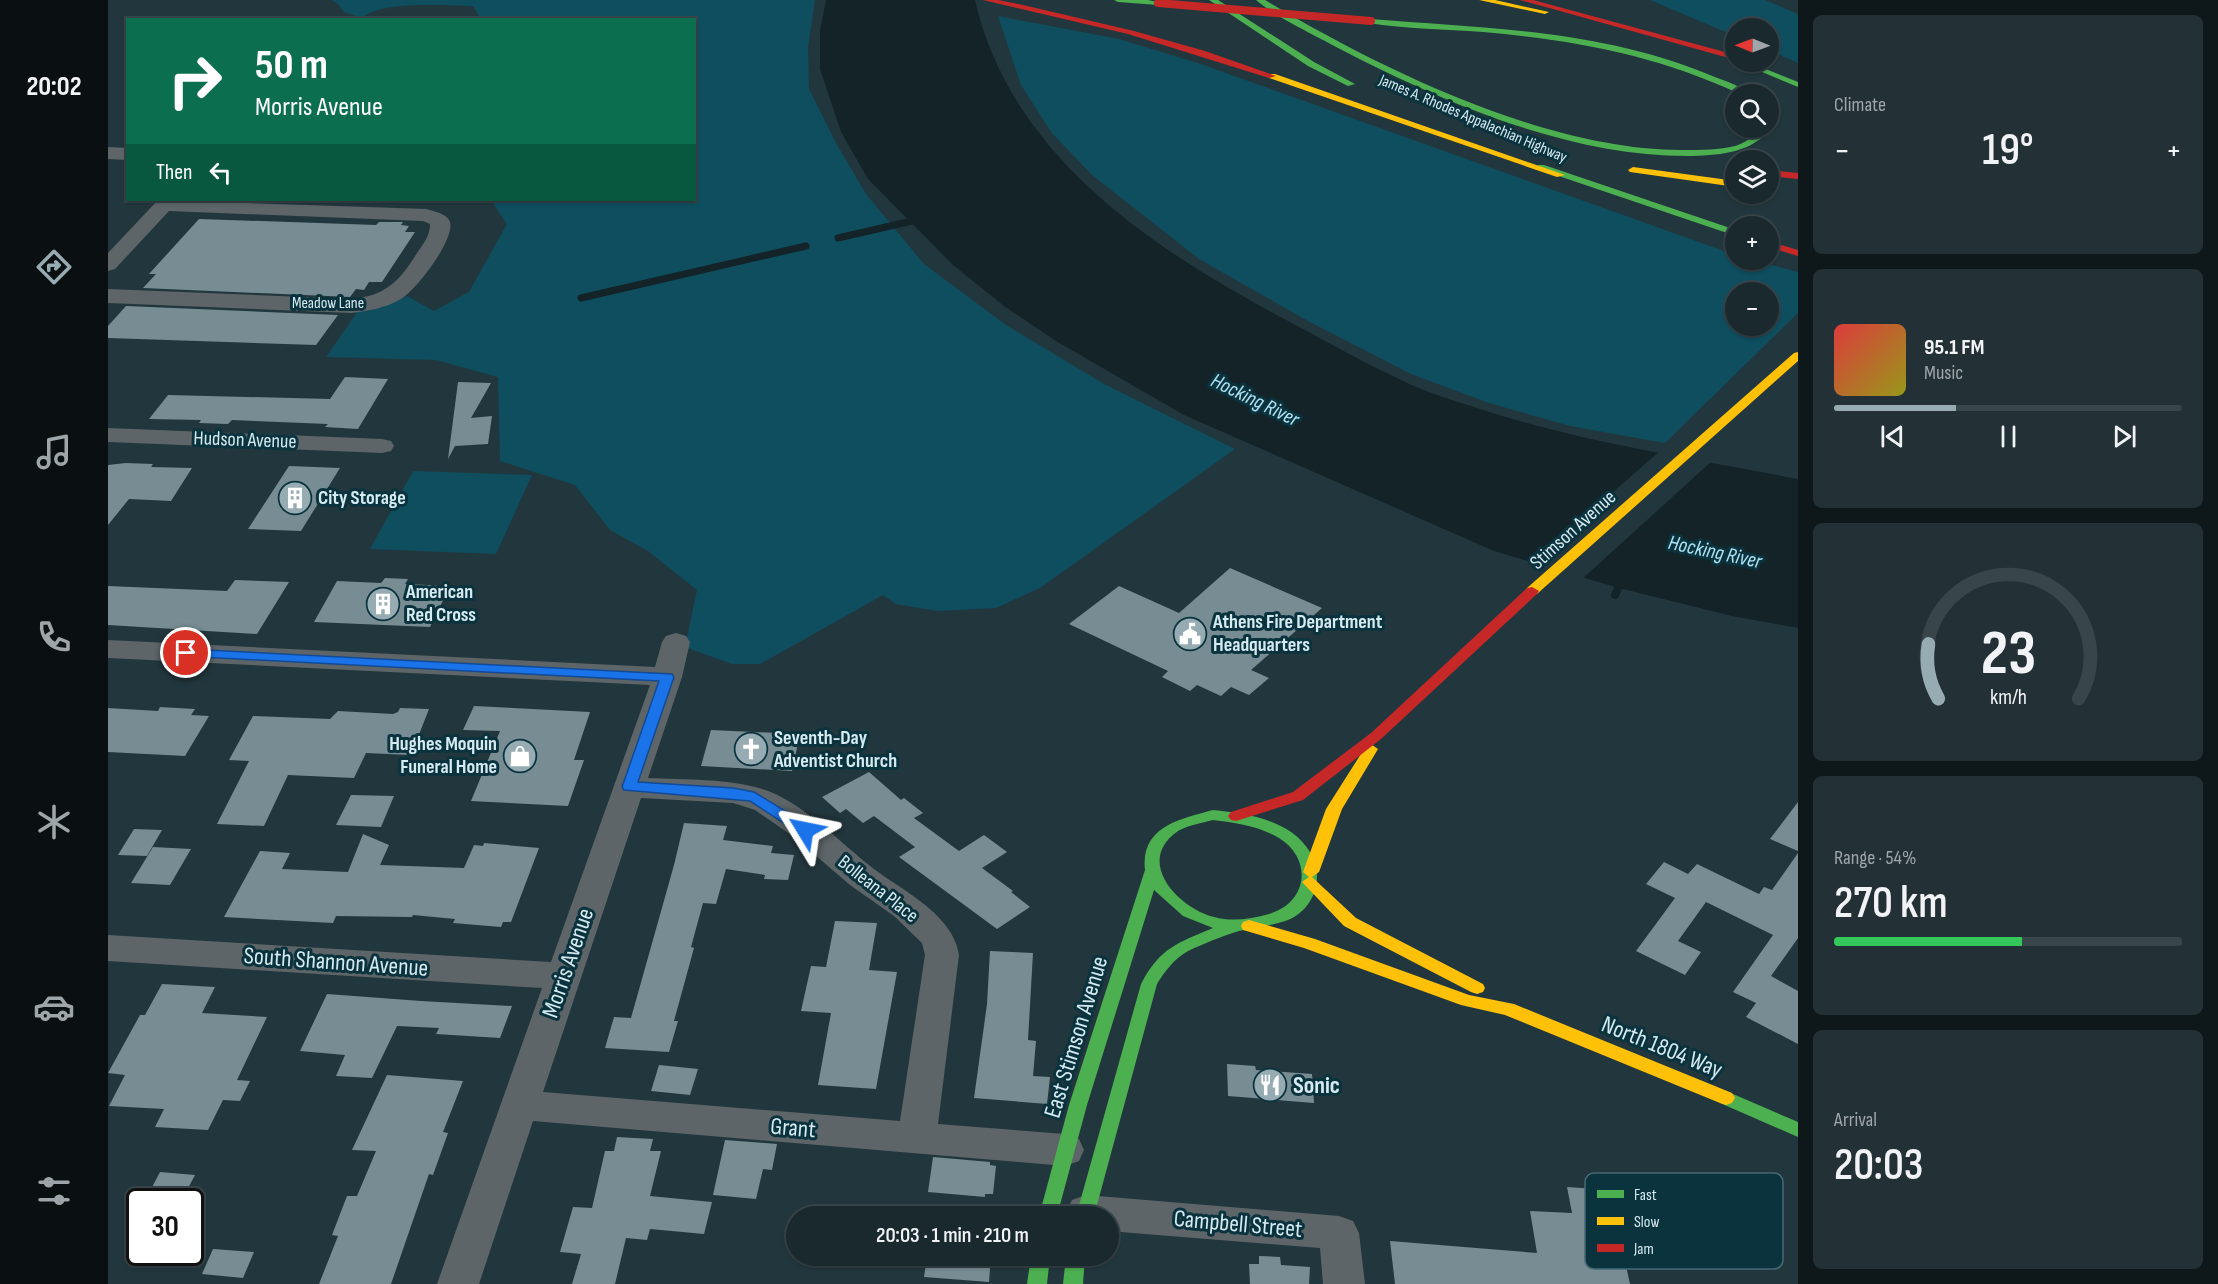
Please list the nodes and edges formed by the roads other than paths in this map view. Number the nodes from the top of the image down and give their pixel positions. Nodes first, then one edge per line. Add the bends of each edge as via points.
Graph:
1 (987, 0) edge
2 (1118, 0) edge
3 (1213, 0) edge
4 (1260, 0) edge
5 (1483, 0) edge
6 (1524, 0) edge
7 (1638, 30) junction
8 (1725, 55) edge
9 (1766, 72) edge
10 (1779, 72) edge
11 (1798, 78) edge
12 (1725, 84) edge
13 (1798, 85) edge
14 (1358, 87) dead end
15 (1391, 102) dead end
16 (1759, 138) edge
17 (108, 153) edge
18 (1633, 153) junction
19 (126, 154) edge
20 (1615, 166) dead end
21 (1725, 168) dead end
22 (1779, 174) edge
23 (1560, 175) junction
24 (1798, 176) edge
25 (1725, 183) edge
26 (1779, 184) edge
27 (1798, 185) edge
28 (166, 202) edge
29 (1725, 229) edge
30 (1779, 247) edge
31 (1798, 253) edge
32 (108, 265) edge
33 (108, 296) edge
34 (1796, 358) edge
35 (108, 435) edge
36 (382, 446) dead end
37 (676, 642) dead end
38 (108, 649) edge
39 (667, 677) junction
40 (1376, 736) junction
41 (629, 787) junction
42 (1236, 816) junction
43 (1152, 872) junction
44 (1310, 877) junction
45 (1242, 926) junction
46 (108, 948) edge
47 (564, 976) junction
48 (1508, 1009) junction
49 (520, 1105) junction
50 (1798, 1130) edge
51 (917, 1138) junction
52 (1065, 1150) junction
53 (1072, 1206) edge
54 (1076, 1206) edge
55 (1119, 1218) edge
56 (1040, 1266) edge
57 (1075, 1266) edge
58 (458, 1284) edge
59 (1037, 1284) edge
60 (1073, 1284) edge
61 (1344, 1284) edge

1 - 23 main road via 1047,11 1215,56
2 - 12 main road, bridge via 1558,39 1603,46 1701,73
3 - 14 main road, James A. Rhodes Appalachian Highway via 1311,64
4 - 18 main road via 1345,51 1430,90 1551,133
5 - 7 main road
6 - 7 main road
7 - 8 main road
9 - 13 main road
10 - 11 main road
15 - 23 main road, James A. Rhodes Appalachian Highway
16 - 18 main road via 1728,150 1696,154
17 - 19 street
18 - 21 main road
20 - 25 main road
22 - 24 main road
23 - 29 main road, James A. Rhodes Appalachian Highway
26 - 27 main road
28 - 32 street
28 - 33 street, Meadow Lane via 426,215 440,221 442,227 403,288 395,296 370,304
30 - 31 main road
34 - 40 main road, Stimson Avenue via 1517,605
35 - 36 street, Hudson Avenue
37 - 39 street, Morris Avenue
38 - 39 street
39 - 41 street, Morris Avenue
40 - 42 main road, Stimson Avenue via 1298,796
40 - 44 main road, Stimson Avenue via 1367,761 1337,803
41 - 47 street, Morris Avenue
41 - 51 street, Bolleana Place via 754,797 805,830 934,934 942,955
42 - 43 main road via 1202,817 1172,829 1154,850
42 - 44 main road via 1257,820 1286,835 1300,848
43 - 45 main road via 1161,891 1178,908 1211,922
43 - 52 main road, East Stimson Avenue
44 - 45 main road via 1302,902 1288,913 1270,922
44 - 48 main road, North 1804 Way via 1350,922 1465,980
45 - 48 main road, North 1804 Way via 1309,943 1467,1001
45 - 54 main road via 1204,935 1177,949 1161,961 1148,980 1139,1026
46 - 47 street, South Shannon Avenue
47 - 49 street, Morris Avenue
48 - 50 main road, North 1804 Way
49 - 51 street, Grant
49 - 58 street, Morris Avenue
51 - 52 street, Grant
52 - 53 main road, East Stimson Avenue
55 - 61 street, Campbell Street via 1339,1233
56 - 59 main road
57 - 60 main road

